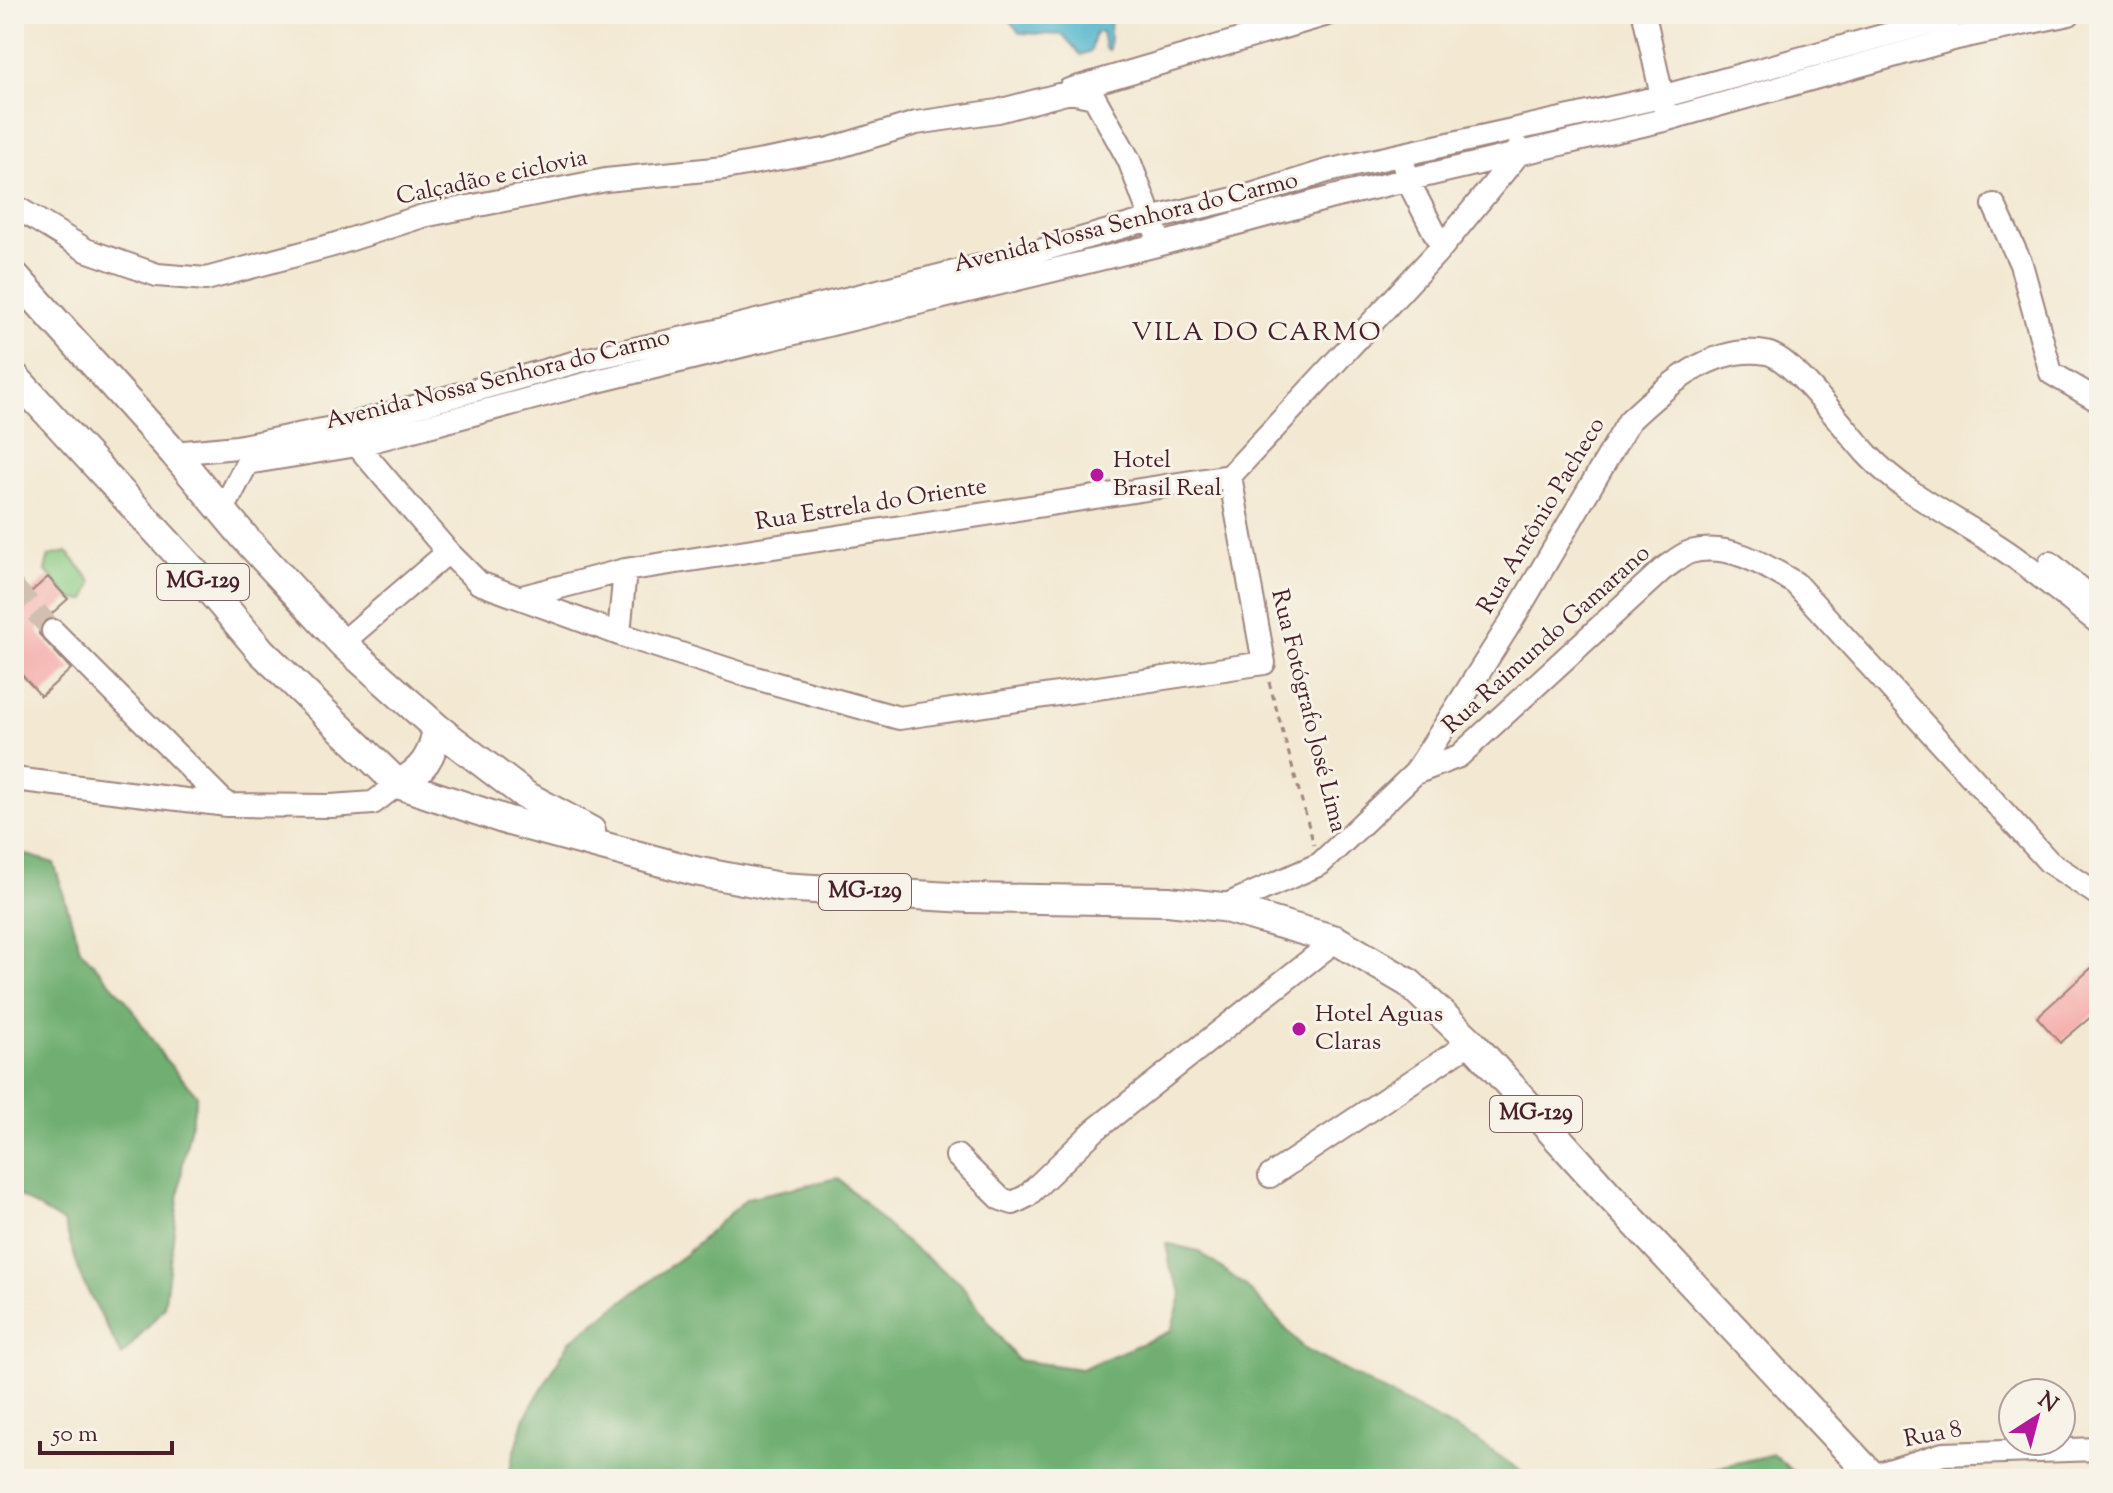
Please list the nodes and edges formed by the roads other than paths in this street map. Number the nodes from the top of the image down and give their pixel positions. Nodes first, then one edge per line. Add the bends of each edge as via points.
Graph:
1 (1328, 14) edge
2 (1644, 14) edge
3 (2069, 14) edge
4 (1956, 23) edge
5 (1755, 82) junction
6 (1661, 97) junction
7 (998, 111) junction
8 (1668, 119) junction
9 (1515, 128) junction
10 (1520, 152) junction
11 (1402, 154) junction
12 (1407, 179) junction
13 (1994, 205) dead end
14 (14, 206) edge
15 (1254, 206) junction
16 (1150, 219) junction
17 (1161, 244) junction
18 (1442, 247) junction
19 (1036, 263) junction
20 (18, 283) edge
21 (720, 341) junction
22 (580, 361) junction
23 (14, 376) edge
24 (589, 383) junction
25 (2099, 401) edge
26 (354, 434) junction
27 (174, 453) junction
28 (1230, 476) junction
29 (223, 510) junction
30 (448, 552) junction
31 (2050, 563) dead end
32 (625, 570) junction
33 (522, 597) junction
34 (2099, 605) edge
35 (2099, 623) edge
36 (53, 631) tunnel mouth
37 (619, 634) junction
38 (342, 643) junction
39 (437, 728) junction
40 (1415, 773) junction
41 (14, 779) edge
42 (398, 784) junction
43 (227, 805) junction
44 (625, 850) junction
45 (2099, 895) edge
46 (1222, 907) junction
47 (1336, 940) junction
48 (1471, 1042) junction
49 (957, 1156) dead end
50 (1270, 1176) dead end
51 (2099, 1449) edge
52 (1874, 1478) edge

1 - 7 street
2 - 6 street
3 - 4 street, Avenida Nossa Senhora do Carmo
4 - 5 street, Avenida Nossa Senhora do Carmo
5 - 6 street, Avenida Nossa Senhora do Carmo
5 - 8 street, Avenida Nossa Senhora do Carmo
6 - 8 street
6 - 9 street, Avenida Nossa Senhora do Carmo
7 - 14 street, Calçadão e ciclovia via 916,123 815,151 724,168 606,180 423,216 206,279 157,275 86,250
7 - 16 street via 1070,92 1094,97 1129,160
8 - 10 street, Avenida Nossa Senhora do Carmo
9 - 10 street
9 - 11 street, Avenida Nossa Senhora do Carmo
10 - 12 street, Avenida Nossa Senhora do Carmo
10 - 18 street
11 - 12 street
11 - 15 street, Avenida Nossa Senhora do Carmo via 1327,171
12 - 15 street, Avenida Nossa Senhora do Carmo
12 - 18 street
13 - 25 street via 2021,264 2051,373
15 - 16 street, Avenida Nossa Senhora do Carmo
15 - 17 street, Avenida Nossa Senhora do Carmo
16 - 17 street
16 - 19 street, Avenida Nossa Senhora do Carmo
17 - 19 street, Avenida Nossa Senhora do Carmo
18 - 28 street
19 - 21 street, Avenida Nossa Senhora do Carmo
20 - 27 main road, MG-129
21 - 22 street, Avenida Nossa Senhora do Carmo
21 - 24 street, Avenida Nossa Senhora do Carmo
22 - 24 street
22 - 26 street, Avenida Nossa Senhora do Carmo
23 - 42 main road, MG-129 via 261,651
24 - 26 street, Avenida Nossa Senhora do Carmo
26 - 27 street, Avenida Nossa Senhora do Carmo
26 - 29 street, Avenida Nossa Senhora do Carmo via 247,463
26 - 30 street
27 - 29 main road, MG-129
28 - 32 street, Rua Estrela do Oriente
28 - 37 street, Rua Fotógrafo José Lima via 1264,663 899,718
29 - 38 main road, MG-129
30 - 33 street via 479,583
30 - 38 street
31 - 34 street
32 - 33 street, Rua Estrela do Oriente
32 - 37 street
33 - 37 street
35 - 40 street, Rua Antônio Pacheco via 2009,553 1891,476 1793,369 1770,353 1745,351 1702,363 1629,421
36 - 43 street
38 - 39 main road, MG-129
39 - 42 main road via 427,763
39 - 44 main road, MG-129 via 525,795
40 - 45 street, Rua Raimundo Gamarano via 1459,756 1663,569 1688,553 1728,551 1795,583 2049,862
40 - 46 street, Rua Raimundo Gamarano via 1320,864
41 - 43 street
42 - 43 street via 373,803
42 - 44 main road, MG-129 via 509,821
44 - 46 main road, MG-129 via 695,871 780,887
46 - 47 main road, MG-129
47 - 48 main road, MG-129 via 1409,983
47 - 49 street via 1095,1130 1027,1196 1013,1203 1001,1199
48 - 50 street
48 - 52 main road, MG-129
51 - 52 street, Rua 8 via 1943,1454

